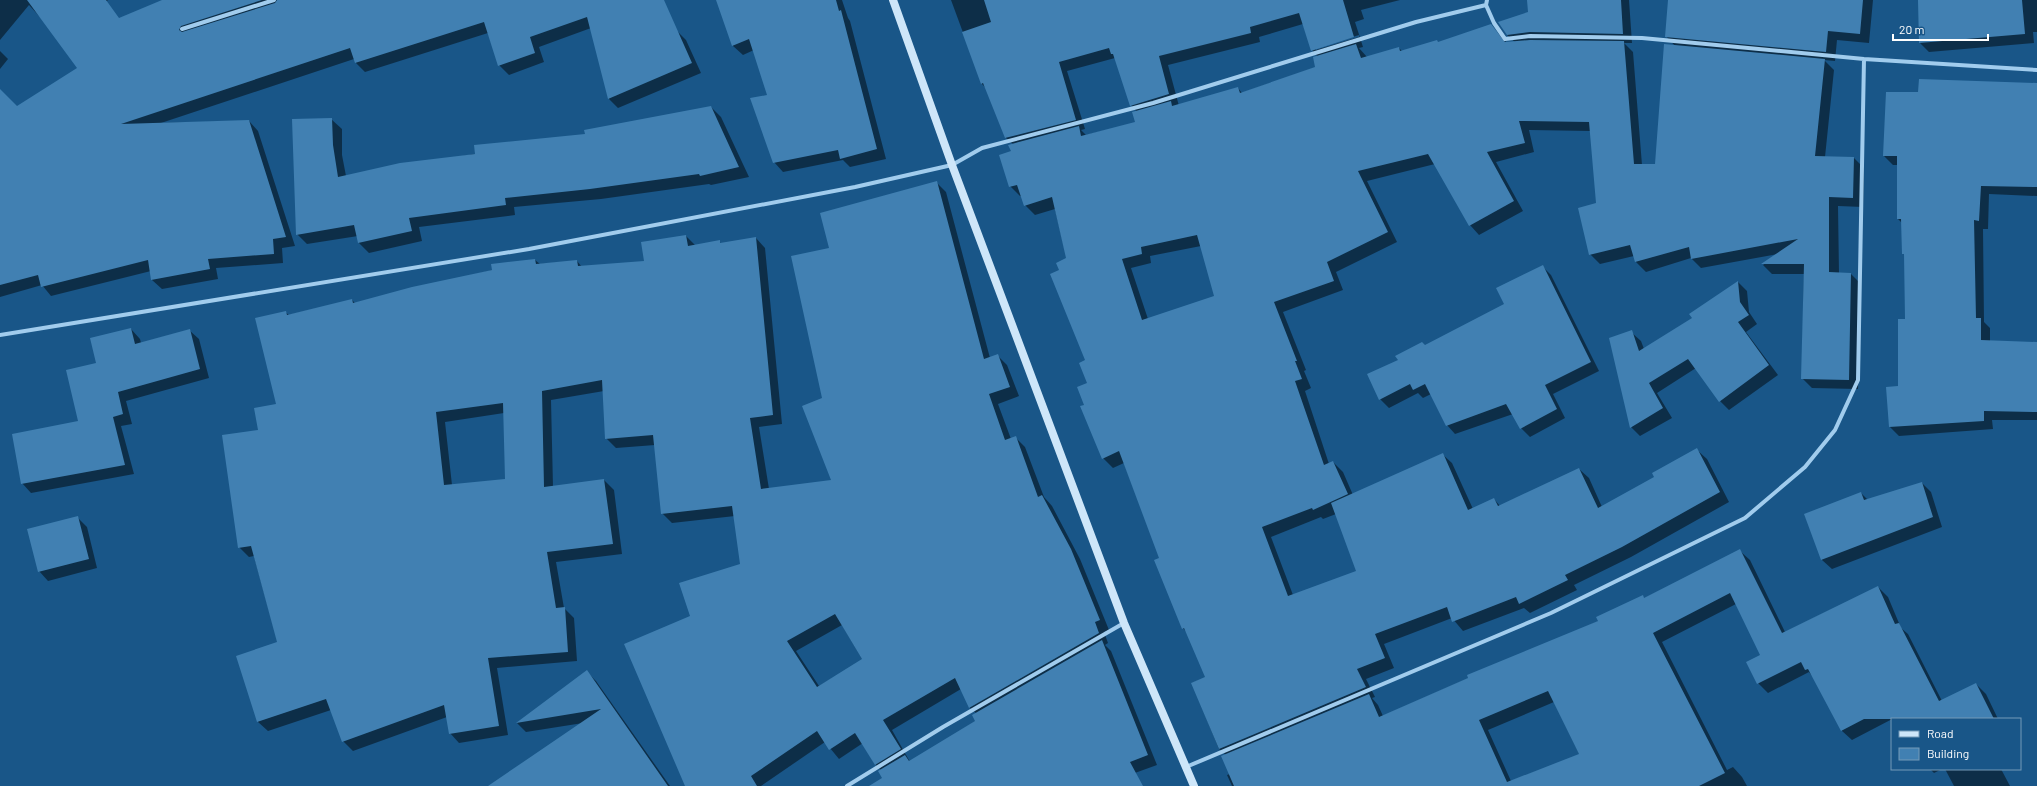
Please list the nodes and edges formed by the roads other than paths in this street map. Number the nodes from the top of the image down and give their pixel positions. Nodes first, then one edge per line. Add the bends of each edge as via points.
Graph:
1 (274, 0) edge
2 (893, 0) edge
3 (1486, 2) edge
4 (182, 29) dead end
5 (1864, 59) junction
6 (2037, 70) edge
7 (952, 165) junction
8 (0, 335) edge
9 (1124, 623) junction
10 (1186, 767) junction
11 (847, 786) edge
12 (1194, 786) edge

1 - 4 street
2 - 7 main road
3 - 5 street via 1494,23 1504,38 1642,38
3 - 7 street via 1153,103 982,148
5 - 6 street
5 - 10 street via 1858,380 1835,430 1805,467 1745,518 1551,613
7 - 8 street via 855,188 530,249
7 - 9 main road
9 - 10 main road
9 - 11 street via 943,727
10 - 12 main road

